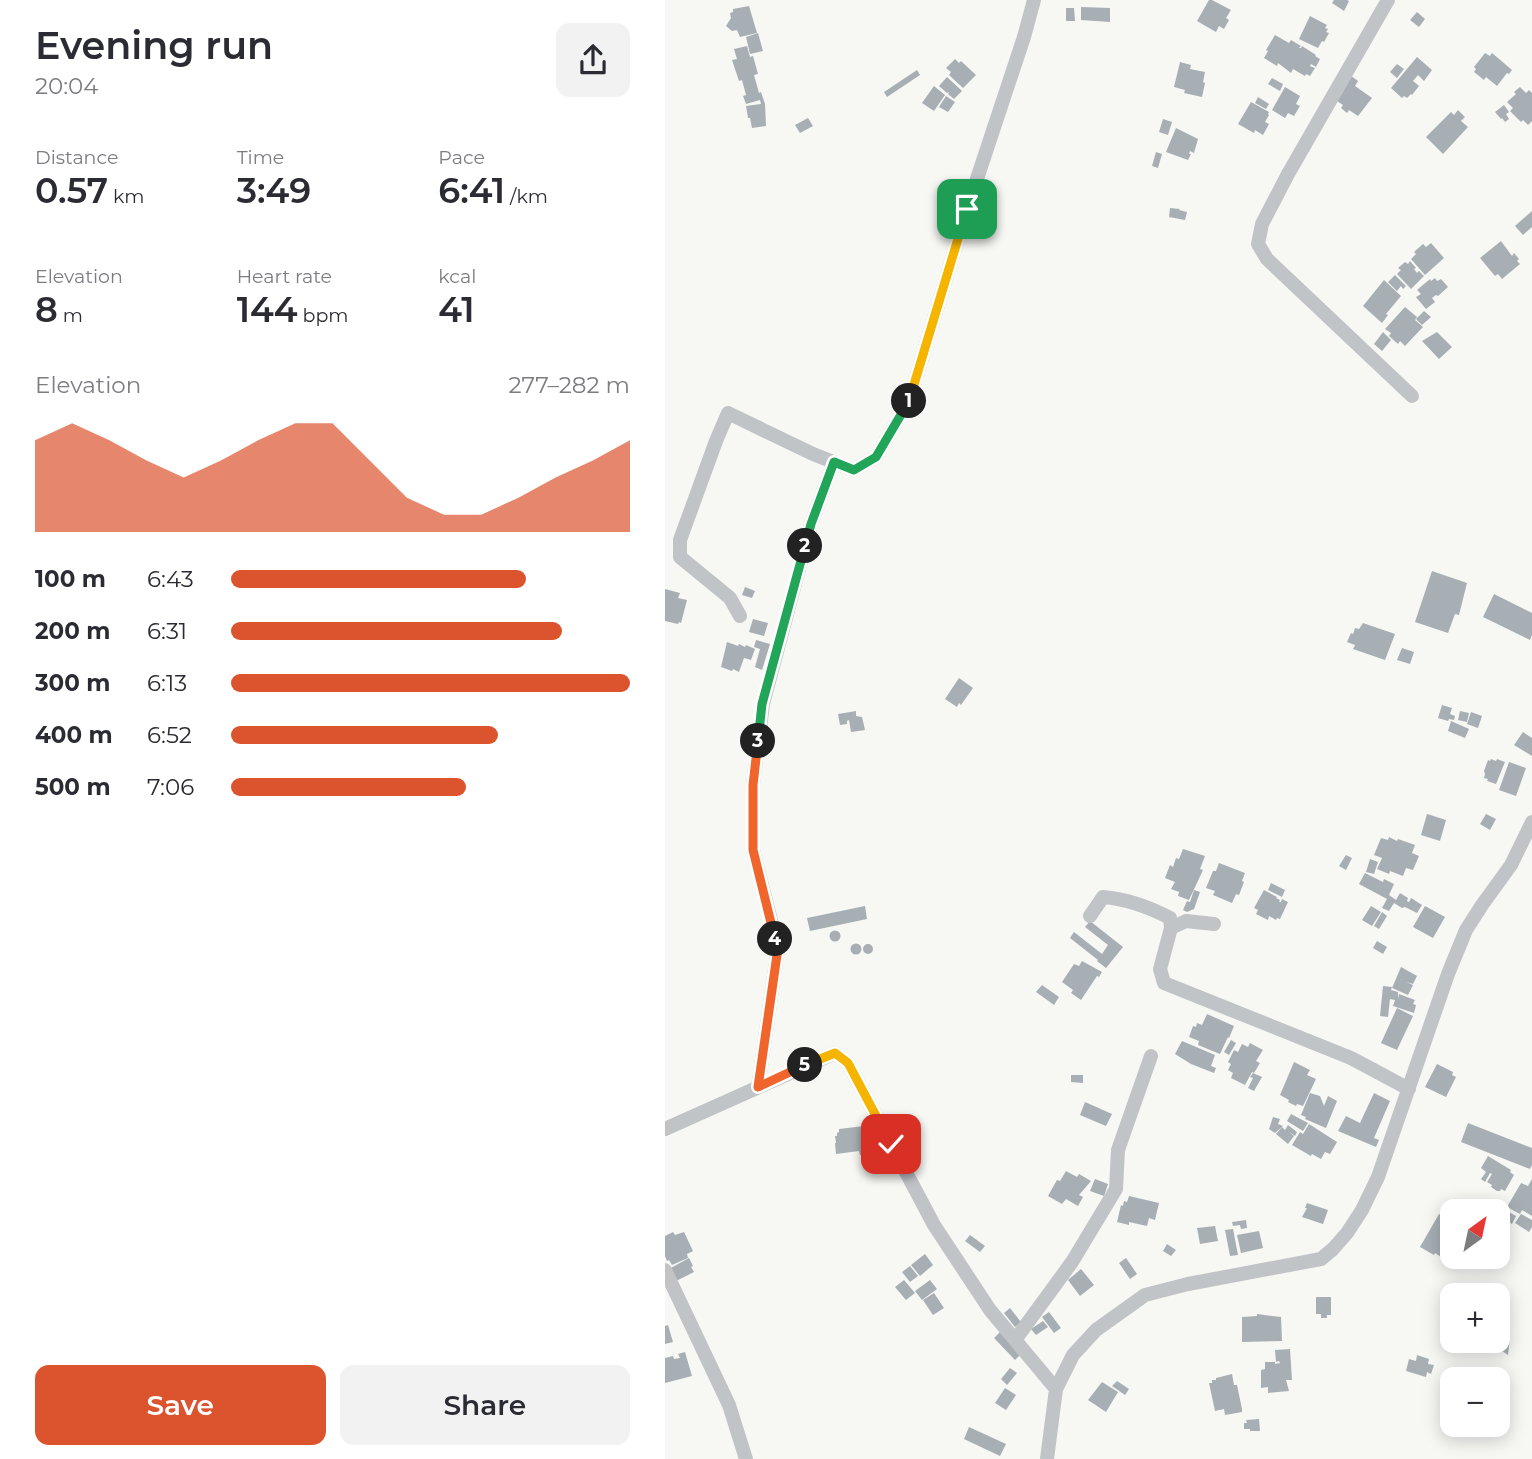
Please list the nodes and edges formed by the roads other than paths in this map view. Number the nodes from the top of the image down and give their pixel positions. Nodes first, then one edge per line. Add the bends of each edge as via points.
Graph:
1 (1034, 0) edge
2 (1388, 0) edge
3 (1412, 396) dead end
4 (834, 462) junction
5 (740, 617) dead end
6 (1532, 822) edge
7 (1090, 916) dead end
8 (1214, 924) dead end
9 (1171, 928) junction
10 (1151, 1056) dead end
11 (758, 1087) junction
12 (1409, 1089) junction
13 (665, 1129) edge
14 (665, 1270) edge
15 (1015, 1340) junction
16 (1056, 1389) junction
17 (746, 1459) edge
18 (1047, 1459) edge

1 - 4 street via 909,401 876,457 854,470
2 - 3 street via 1288,173 1262,224 1258,244 1267,259
4 - 5 street via 728,413 680,540 680,557 730,598
4 - 11 street via 811,524 762,704 753,785 753,850 778,948
6 - 12 street via 1511,865 1467,930
7 - 9 street via 1103,897 1120,898 1170,918
8 - 9 street via 1186,921
9 - 12 street via 1160,969 1164,983 1351,1058
10 - 15 street via 1118,1150 1116,1189 1072,1262
11 - 13 street
11 - 15 street via 835,1053 848,1063 934,1225
12 - 16 street via 1378,1177 1362,1210 1333,1249 1321,1259 1145,1295 1096,1330 1073,1355
14 - 17 street via 729,1405
15 - 16 street
16 - 18 street

